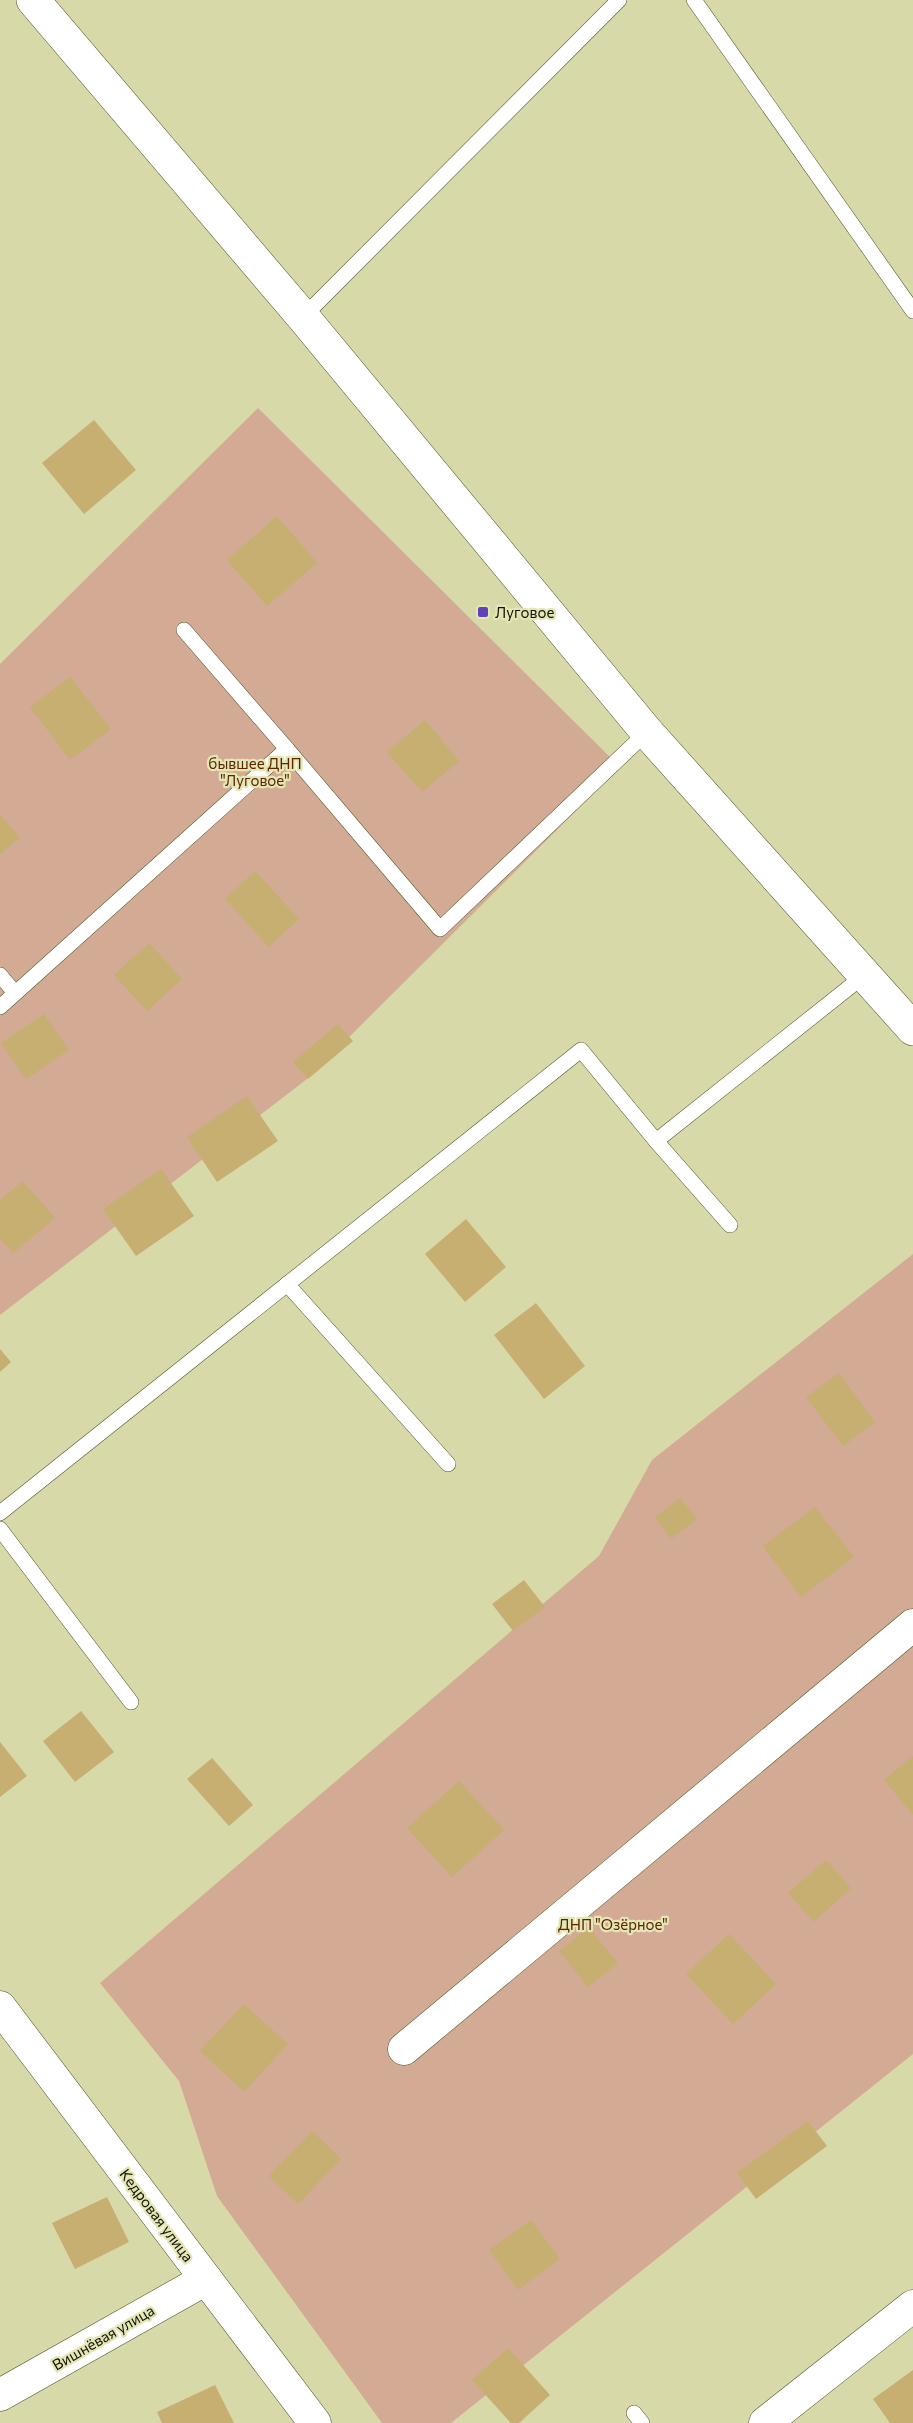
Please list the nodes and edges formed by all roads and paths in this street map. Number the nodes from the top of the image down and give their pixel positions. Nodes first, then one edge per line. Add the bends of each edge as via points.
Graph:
1 (33, 0) edge
2 (619, 0) edge
3 (694, 0) edge
4 (913, 311) edge
5 (303, 317) junction
6 (184, 630) dead end
7 (647, 732) junction
8 (287, 749) junction
9 (866, 974) junction
10 (0, 975) edge
11 (15, 993) junction
12 (0, 1006) edge
13 (913, 1029) edge
14 (656, 1141) junction
15 (730, 1225) dead end
16 (287, 1284) junction
17 (448, 1464) dead end
18 (0, 1513) edge
19 (0, 1529) edge
20 (913, 1625) edge
21 (131, 1702) dead end
22 (0, 2007) edge
23 (404, 2049) dead end
24 (206, 2279) junction
25 (913, 2306) edge
26 (0, 2395) edge
27 (315, 2423) edge
28 (765, 2423) edge

1 - 5 street
2 - 5 lane
3 - 4 lane
5 - 7 street
6 - 8 lane
7 - 8 lane via 440,929
7 - 9 street
8 - 11 lane
9 - 13 street
9 - 14 lane
10 - 11 lane
11 - 12 lane
14 - 15 lane
14 - 16 lane via 581,1050
16 - 17 lane
16 - 18 lane
19 - 21 lane
20 - 23 street
22 - 24 street, Кедровая улица
24 - 26 street, Вишнёвая улица
24 - 27 street, Кедровая улица
25 - 28 street

